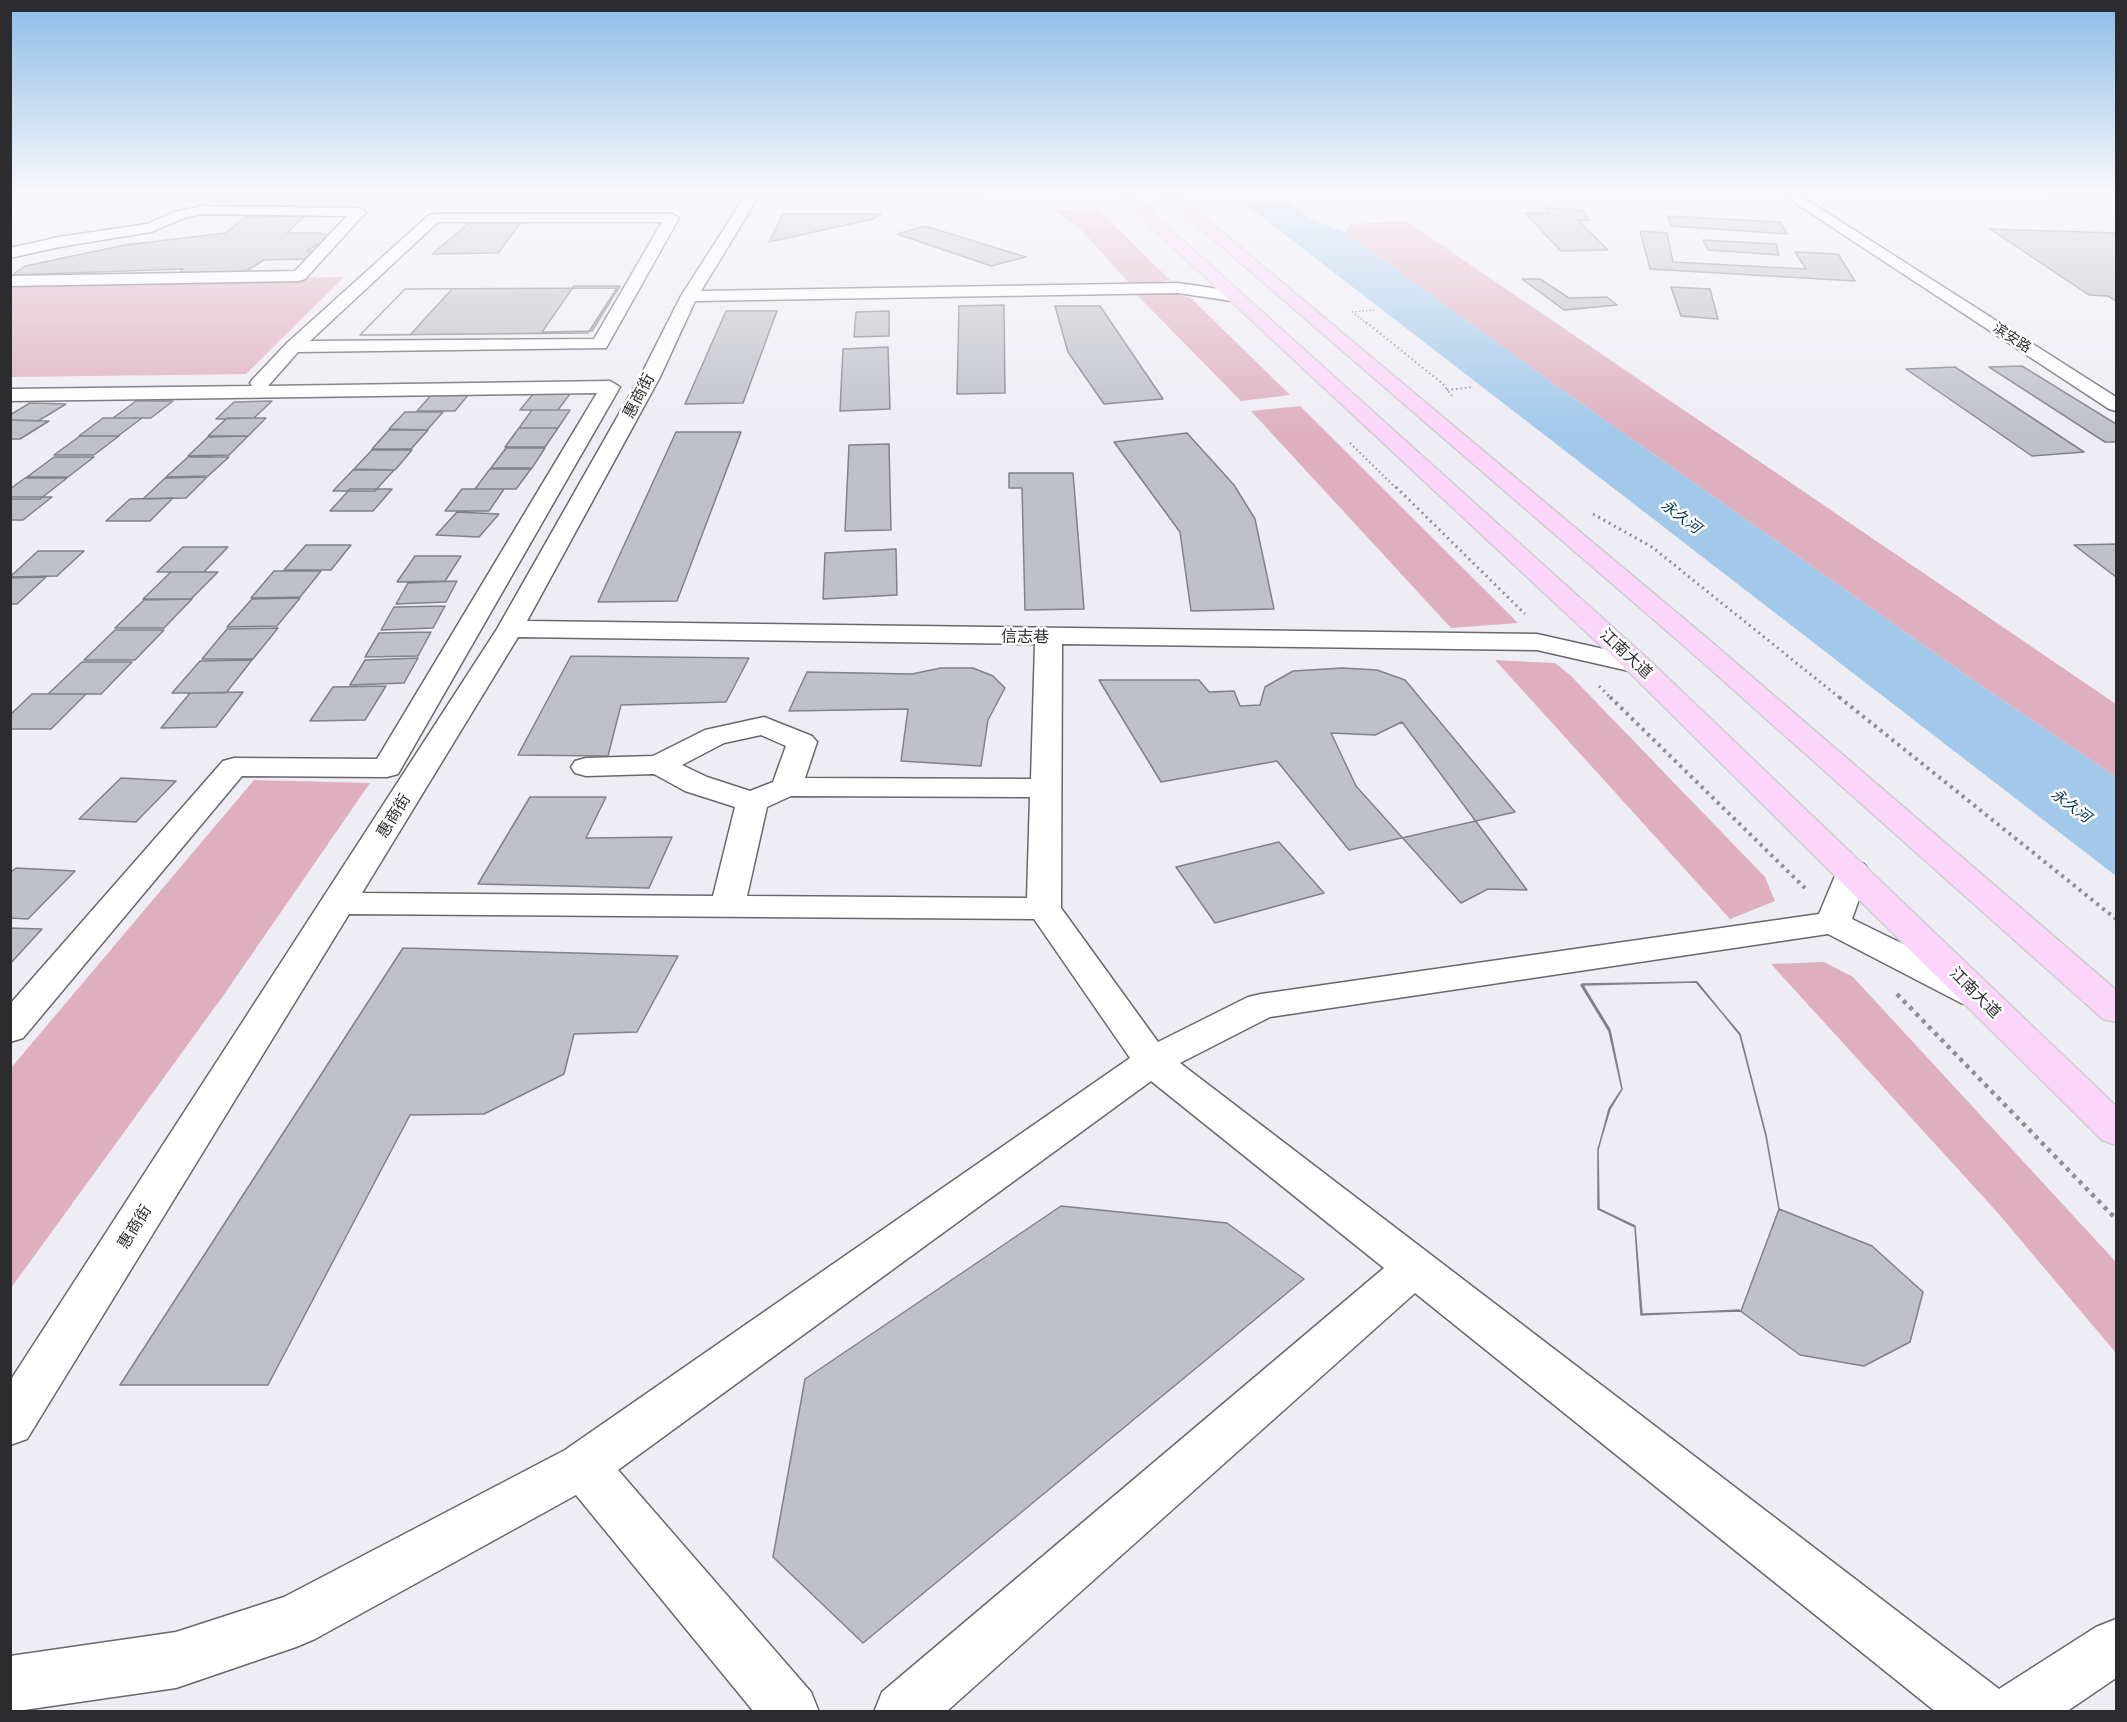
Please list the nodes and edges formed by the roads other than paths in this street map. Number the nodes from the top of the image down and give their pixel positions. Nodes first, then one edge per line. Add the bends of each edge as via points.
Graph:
1 (302, 273) edge
2 (373, 273) edge
3 (640, 273) edge
4 (703, 273) edge
5 (1208, 273) edge
6 (1262, 273) edge
7 (1912, 273) edge
8 (10, 281) edge
9 (1222, 286) junction
10 (1181, 288) junction
11 (689, 296) junction
12 (293, 347) junction
13 (650, 377) junction
14 (260, 382) junction
15 (10, 386) edge
16 (10, 395) edge
17 (2116, 405) edge
18 (1583, 615) junction
19 (510, 629) junction
20 (1048, 637) junction
21 (1549, 642) junction
22 (1638, 665) junction
23 (659, 765) junction
24 (586, 767) dead end
25 (786, 787) junction
26 (1046, 788) junction
27 (752, 802) junction
28 (1852, 871) junction
29 (339, 903) junction
30 (728, 906) junction
31 (1044, 909) junction
32 (1833, 923) junction
33 (1977, 995) junction
34 (2116, 1010) edge
35 (10, 1029) edge
36 (1152, 1061) junction
37 (2116, 1130) edge
38 (1415, 1267) junction
39 (10, 1424) edge
40 (583, 1466) junction
41 (2116, 1646) edge
42 (10, 1684) edge
43 (791, 1712) edge
44 (902, 1712) edge
45 (1982, 1712) edge
46 (2015, 1712) edge

1 - 8 street
2 - 12 street
3 - 12 street via 600,344
4 - 11 street, 惠商街
5 - 9 main road, 江南大道
6 - 34 main road via 1699,645
7 - 17 street, 滨安路
9 - 10 street
9 - 10 street
9 - 18 main road, 江南大道
10 - 11 street
11 - 13 street, 惠商街
12 - 14 street
13 - 14 street
13 - 19 street, 惠商街
14 - 15 street
16 - 35 street via 610,387 387,768 234,767
18 - 21 street
18 - 22 main road, 江南大道
19 - 20 street, 信志巷
19 - 29 street, 惠商街
20 - 21 street, 信志巷
20 - 26 street
21 - 22 street, 信志巷
22 - 28 main road, 江南大道
23 - 24 street
23 - 25 street via 715,736 764,726 802,742
23 - 27 street via 696,784
25 - 26 street
25 - 27 street
26 - 31 street
27 - 30 street
28 - 32 street
28 - 33 main road, 江南大道
29 - 30 street
29 - 39 street, 惠商街
30 - 31 street
31 - 36 street
32 - 33 street
32 - 36 street via 1261,1006
33 - 37 main road, 江南大道
36 - 38 street
36 - 40 street
38 - 44 street
38 - 45 street
40 - 42 street via 296,1620 176,1660
40 - 43 street
41 - 46 street

